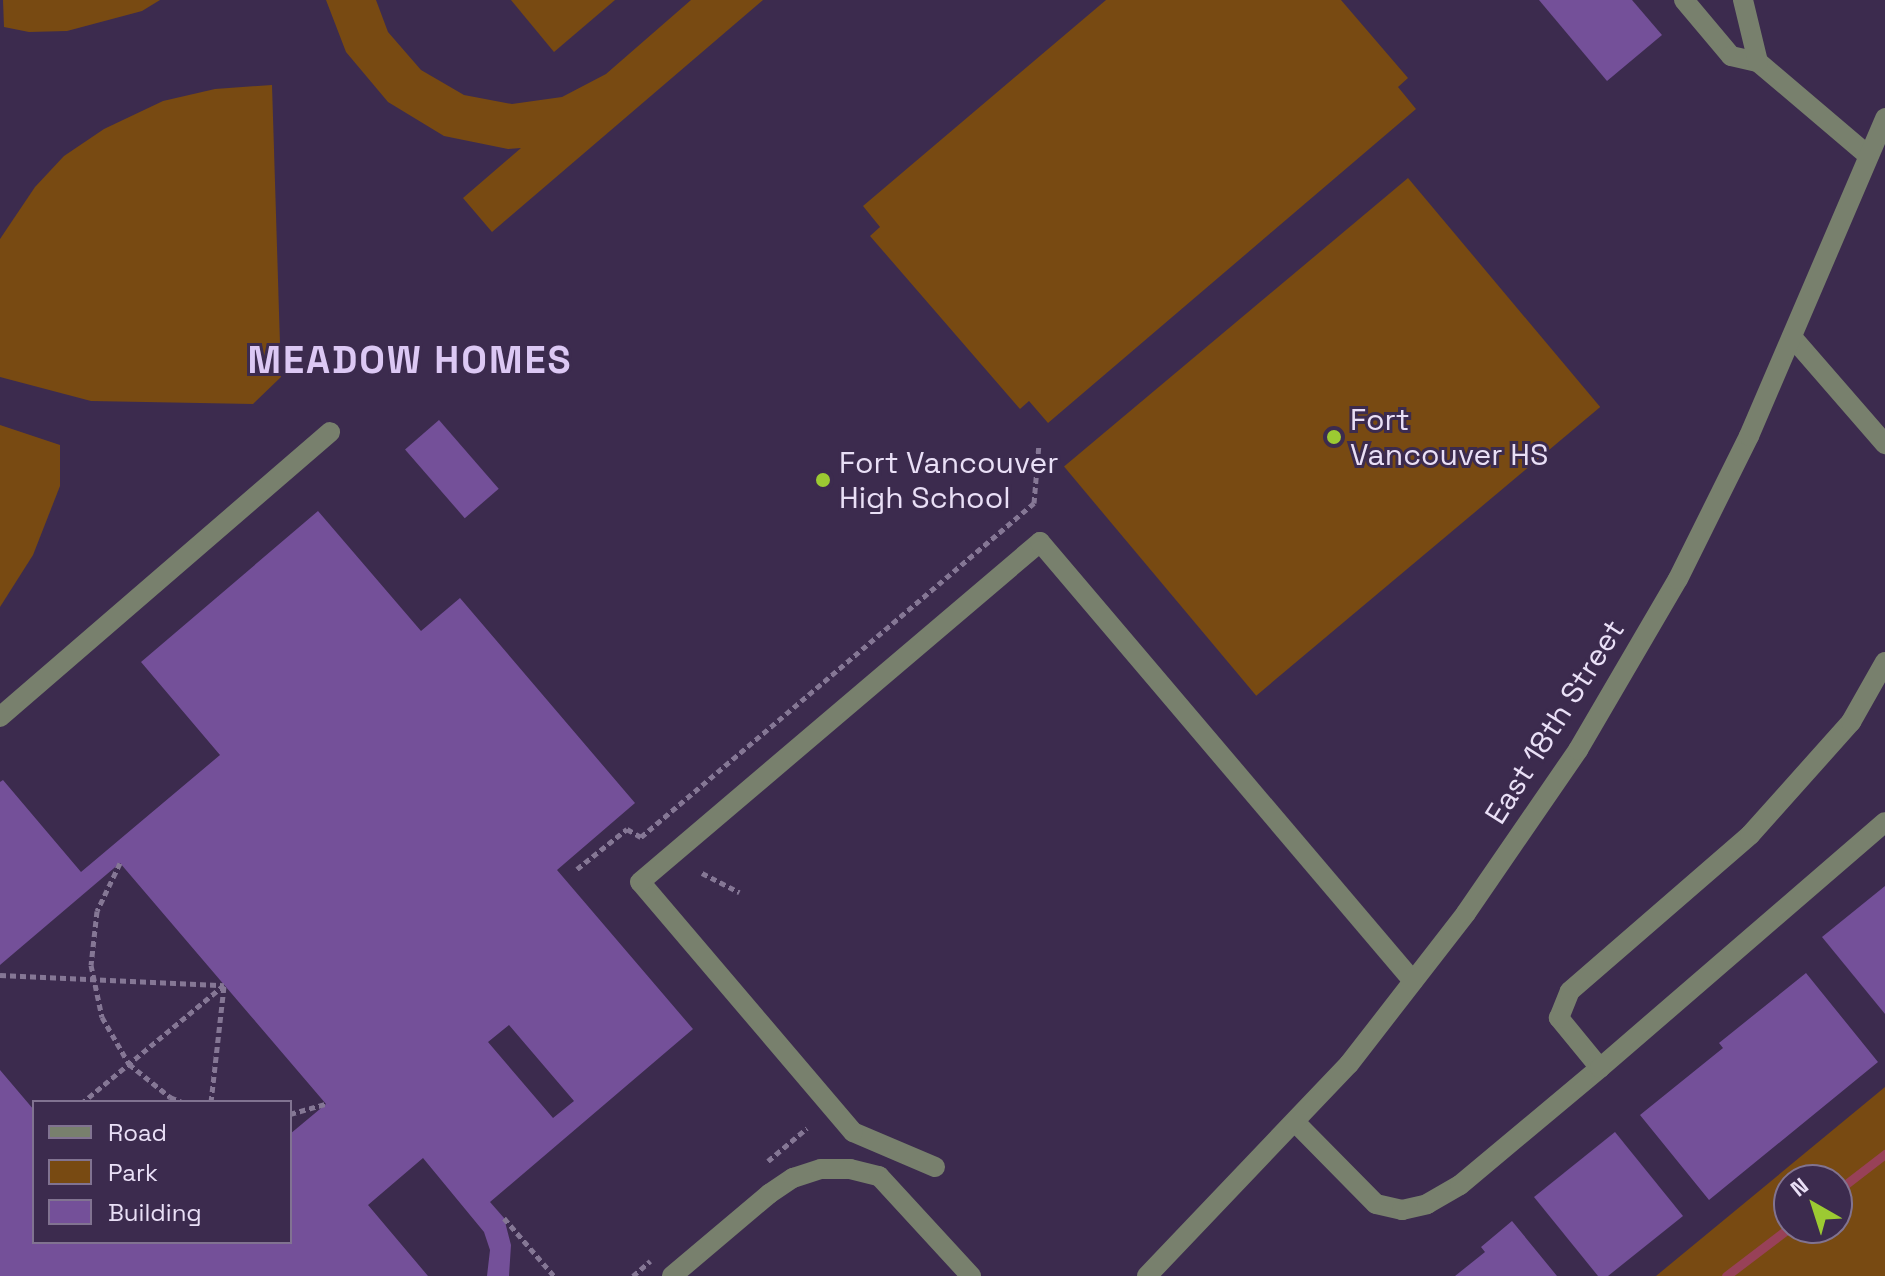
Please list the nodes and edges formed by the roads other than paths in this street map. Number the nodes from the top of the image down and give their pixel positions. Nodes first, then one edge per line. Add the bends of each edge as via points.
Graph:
1 (1684, 0) edge
2 (1743, 0) edge
3 (1758, 62) junction
4 (1885, 118) edge
5 (1869, 156) junction
6 (1792, 337) junction
7 (330, 432) dead end
8 (1885, 444) edge
9 (1885, 662) edge
10 (0, 717) edge
11 (1885, 822) edge
12 (1413, 981) junction
13 (1600, 1068) junction
14 (1295, 1122) junction
15 (935, 1167) dead end
16 (672, 1276) edge
17 (971, 1276) edge
18 (1147, 1276) edge

1 - 3 street via 1731,56
2 - 3 street
3 - 5 street
4 - 5 street, East 18th Street
5 - 6 street, East 18th Street
6 - 8 street
6 - 12 street, East 18th Street via 1742,451 1622,679 1474,900
7 - 10 street
9 - 13 street via 1851,722 1750,835 1570,991 1559,1018
11 - 13 street
12 - 14 street, East 18th Street via 1349,1064
12 - 15 street via 1040,542 640,882 853,1132
13 - 14 street via 1460,1185 1427,1204 1402,1210 1376,1204 1362,1193
14 - 18 street, East 18th Street
16 - 17 street via 793,1178 821,1169 850,1169 879,1176

